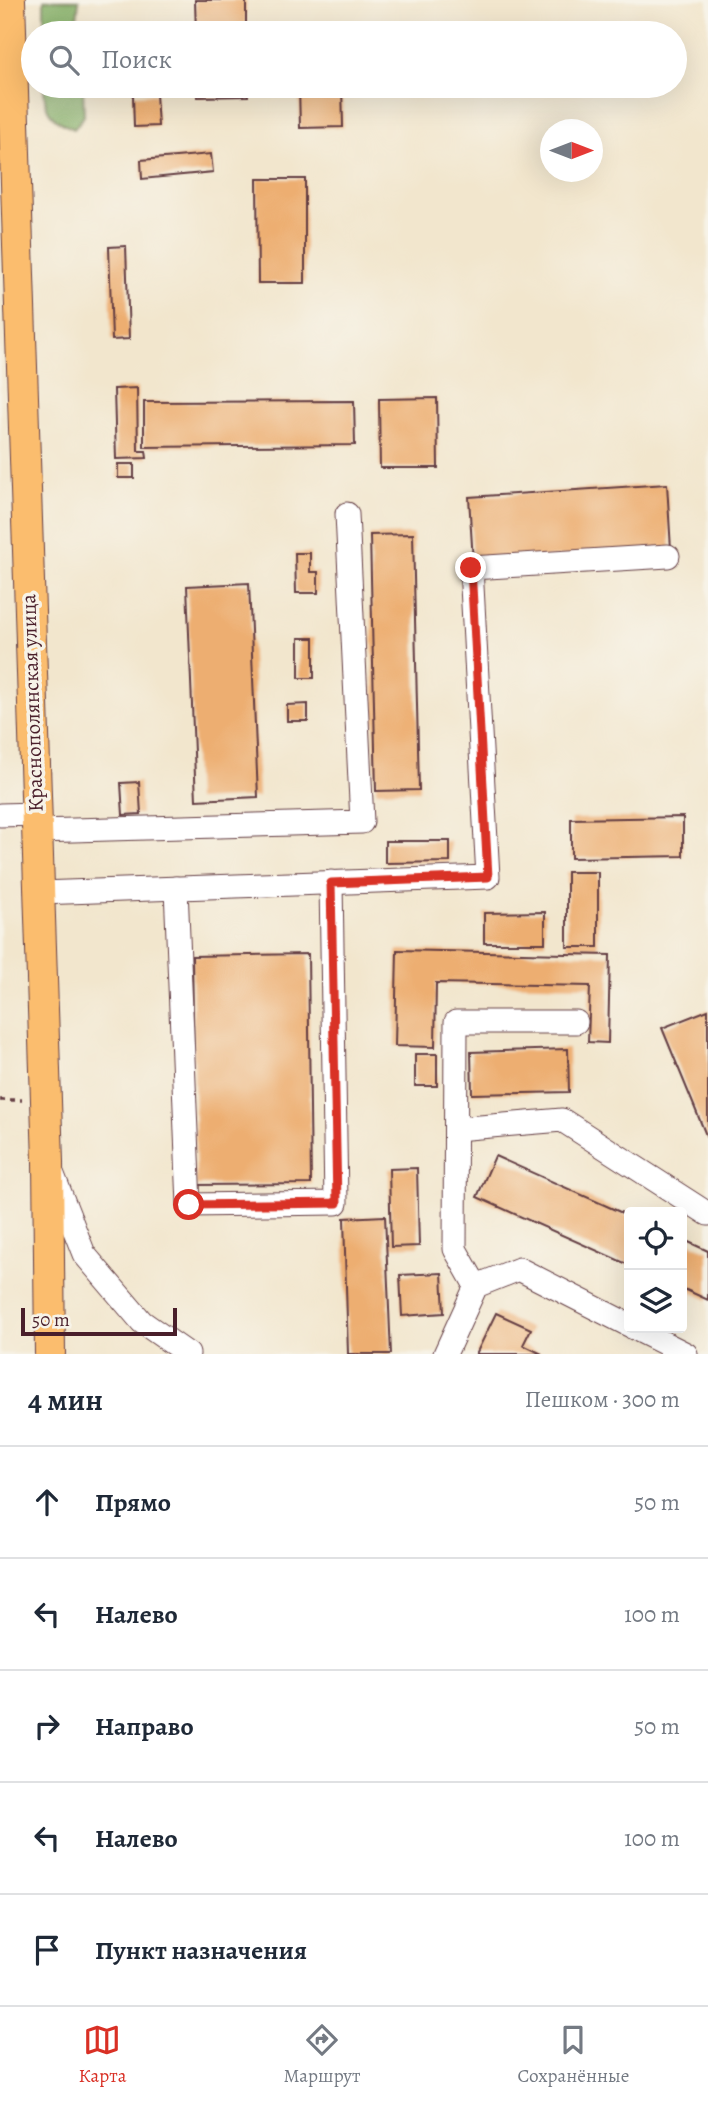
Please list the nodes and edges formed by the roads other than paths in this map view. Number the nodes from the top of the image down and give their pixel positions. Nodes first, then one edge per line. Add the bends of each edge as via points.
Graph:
1 (10, 0) edge
2 (10, 333) edge
3 (347, 514) dead end
4 (668, 556) dead end
5 (0, 815) edge
6 (36, 822) junction
7 (331, 883) junction
8 (176, 888) junction
9 (39, 893) junction
10 (576, 1022) dead end
11 (456, 1129) junction
12 (48, 1162) junction
13 (708, 1213) edge
14 (476, 1286) junction
15 (624, 1322) edge
16 (644, 1333) edge
17 (50, 1354) edge
18 (188, 1354) edge
19 (445, 1354) edge
20 (686, 1354) edge

1 - 2 main road, Краснополянская улица
2 - 6 main road, Краснополянская улица
3 - 6 street via 362,821
4 - 7 street via 471,568 488,877
5 - 6 street
6 - 9 main road, Краснополянская улица
7 - 8 street
7 - 8 street via 337,1203 189,1205
8 - 9 street
9 - 12 main road, Краснополянская улица
10 - 11 street via 456,1022
11 - 13 street via 562,1120
11 - 14 street via 455,1249
12 - 17 main road
12 - 18 street, Краснополянская улица via 84,1254 142,1322
14 - 15 street via 519,1269
14 - 19 street
16 - 20 street

